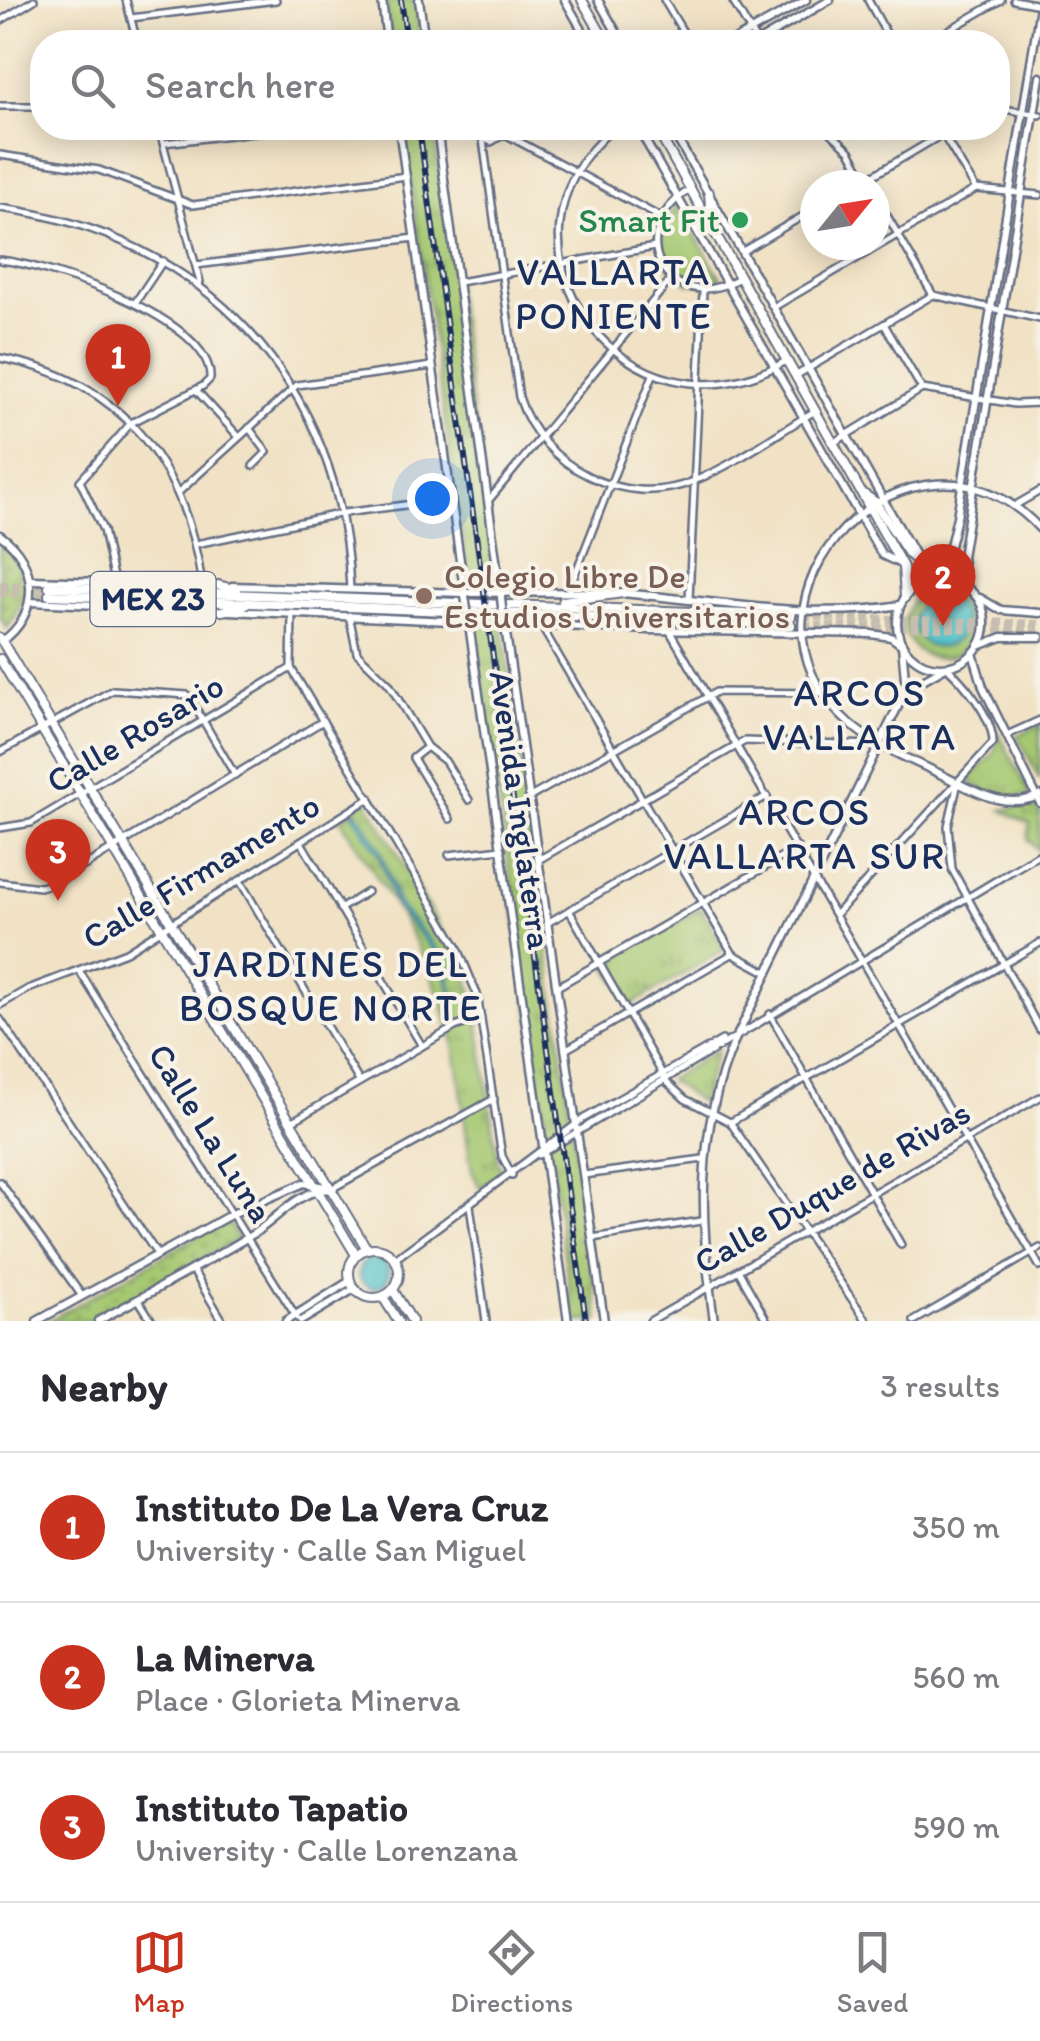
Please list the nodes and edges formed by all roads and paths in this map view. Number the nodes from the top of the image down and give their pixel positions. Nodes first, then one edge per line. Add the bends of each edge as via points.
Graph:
1 (34, 0) edge
2 (126, 0) edge
3 (276, 0) edge
4 (382, 0) edge
5 (419, 0) edge
6 (565, 0) edge
7 (582, 0) edge
8 (598, 0) edge
9 (664, 0) edge
10 (732, 0) edge
11 (804, 0) edge
12 (830, 0) edge
13 (868, 0) edge
14 (1001, 0) edge
15 (1014, 0) edge
16 (820, 2) edge
17 (1040, 6) edge
18 (810, 12) junction
19 (131, 18) junction
20 (0, 21) edge
21 (134, 30) edge
22 (386, 30) edge
23 (423, 30) edge
24 (582, 30) edge
25 (599, 30) edge
26 (615, 30) edge
27 (682, 30) edge
28 (749, 30) edge
29 (752, 30) edge
30 (778, 30) edge
31 (884, 30) edge
32 (949, 30) edge
33 (1040, 77) edge
34 (0, 106) edge
35 (30, 106) edge
36 (1010, 110) edge
37 (1023, 113) junction
38 (1037, 115) edge
39 (163, 140) edge
40 (189, 140) edge
41 (401, 140) edge
42 (439, 140) edge
43 (483, 140) joint
44 (495, 140) edge
45 (520, 140) edge
46 (600, 140) edge
47 (645, 140) edge
48 (663, 140) edge
49 (678, 140) edge
50 (839, 140) edge
51 (928, 140) edge
52 (947, 140) edge
53 (164, 143) junction
54 (0, 155) edge
55 (861, 170) edge
56 (885, 170) edge
57 (578, 173) junction
58 (406, 176) junction
59 (976, 188) junction
60 (691, 189) junction
61 (709, 192) junction
62 (1012, 192) junction
63 (1023, 193) junction
64 (1040, 195) edge
65 (678, 197) junction
66 (180, 202) junction
67 (0, 208) edge
68 (660, 217) junction
69 (800, 219) edge
70 (890, 221) edge
71 (711, 224) junction
72 (898, 235) junction
73 (415, 238) junction
74 (655, 247) junction
75 (743, 251) junction
76 (0, 260) edge
77 (164, 261) junction
78 (563, 264) junction
79 (196, 265) junction
80 (500, 274) junction
81 (741, 277) junction
82 (672, 279) junction
83 (458, 282) junction
84 (201, 285) junction
85 (728, 285) junction
86 (703, 291) junction
87 (933, 295) junction
88 (135, 303) junction
89 (992, 306) junction
90 (774, 307) junction
91 (1004, 308) junction
92 (1039, 317) edge
93 (884, 324) junction
94 (612, 351) junction
95 (0, 358) edge
96 (788, 360) junction
97 (432, 366) junction
98 (775, 367) junction
99 (809, 368) junction
100 (653, 375) junction
101 (797, 375) junction
102 (699, 385) junction
103 (292, 389) junction
104 (196, 390) junction
105 (922, 390) junction
106 (977, 397) junction
107 (990, 399) junction
108 (1040, 402) edge
109 (816, 410) junction
110 (804, 418) junction
111 (131, 422) junction
112 (249, 428) junction
113 (847, 434) junction
114 (240, 437) junction
115 (541, 439) junction
116 (834, 442) junction
117 (254, 466) dead end
118 (696, 481) junction
119 (611, 484) junction
120 (962, 488) junction
121 (974, 490) junction
122 (1040, 491) edge
123 (179, 492) junction
124 (451, 499) junction
125 (488, 500) junction
126 (870, 505) junction
127 (1014, 506) junction
128 (344, 514) junction
129 (1040, 529) edge
130 (0, 535) edge
131 (196, 544) junction
132 (940, 579) junction
133 (30, 580) junction
134 (114, 582) junction
135 (202, 585) junction
136 (218, 586) junction
137 (966, 588) junction
138 (350, 590) junction
139 (569, 590) junction
140 (49, 591) tunnel mouth
141 (623, 593) junction
142 (464, 595) junction
143 (974, 595) junction
144 (500, 596) junction
145 (257, 599) junction
146 (689, 599) junction
147 (902, 601) junction
148 (30, 602) junction
149 (544, 604) junction
150 (805, 608) junction
151 (222, 611) junction
152 (292, 613) junction
153 (1040, 613) edge
154 (349, 615) junction
155 (558, 616) junction
156 (468, 618) junction
157 (504, 619) junction
158 (539, 622) junction
159 (668, 627) junction
160 (804, 631) junction
161 (1040, 636) edge
162 (1, 640) edge
163 (902, 645) junction
164 (975, 650) junction
165 (0, 659) edge
166 (947, 667) junction
167 (292, 668) junction
168 (906, 690) junction
169 (824, 693) junction
170 (709, 694) junction
171 (1040, 720) edge
172 (203, 721) junction
173 (323, 722) junction
174 (53, 725) junction
175 (43, 731) junction
176 (1007, 735) junction
177 (880, 745) junction
178 (738, 746) junction
179 (429, 749) junction
180 (612, 749) junction
181 (0, 752) edge
182 (234, 775) junction
183 (958, 783) junction
184 (91, 788) junction
185 (1038, 794) edge
186 (80, 795) junction
187 (532, 796) junction
188 (768, 796) junction
189 (370, 798) junction
190 (469, 800) dead end
191 (643, 802) junction
192 (450, 820) dead end
193 (0, 828) edge
194 (301, 842) junction
195 (123, 843) junction
196 (798, 848) junction
197 (112, 849) junction
198 (502, 849) junction
199 (672, 850) junction
200 (1040, 854) edge
201 (450, 856) dead end
202 (540, 859) junction
203 (815, 878) junction
204 (240, 881) junction
205 (0, 882) edge
206 (367, 892) dead end
207 (964, 897) junction
208 (702, 902) junction
209 (340, 909) junction
210 (569, 910) junction
211 (836, 914) junction
212 (549, 922) junction
213 (172, 924) junction
214 (161, 930) junction
215 (1040, 943) edge
216 (733, 954) junction
217 (863, 959) junction
218 (599, 962) junction
219 (1003, 964) junction
220 (80, 972) junction
221 (768, 973) junction
222 (557, 987) junction
223 (0, 1005) edge
224 (628, 1014) junction
225 (770, 1014) junction
226 (482, 1018) junction
227 (0, 1019) edge
228 (900, 1024) junction
229 (1040, 1030) edge
230 (738, 1032) junction
231 (725, 1040) junction
232 (422, 1046) junction
233 (566, 1050) junction
234 (662, 1072) junction
235 (806, 1078) junction
236 (666, 1080) junction
237 (360, 1081) junction
238 (1040, 1097) edge
239 (494, 1099) junction
240 (711, 1112) junction
241 (291, 1122) junction
242 (730, 1122) junction
243 (577, 1128) junction
244 (967, 1139) junction
245 (543, 1152) junction
246 (703, 1159) junction
247 (512, 1175) junction
248 (584, 1175) junction
249 (0, 1182) edge
250 (315, 1186) junction
251 (331, 1189) junction
252 (872, 1193) junction
253 (470, 1205) junction
254 (232, 1214) junction
255 (701, 1221) junction
256 (806, 1231) junction
257 (248, 1238) junction
258 (592, 1238) junction
259 (901, 1244) dead end
260 (1040, 1248) edge
261 (367, 1249) junction
262 (1032, 1252) junction
263 (157, 1254) junction
264 (356, 1255) junction
265 (394, 1259) junction
266 (1040, 1266) edge
267 (192, 1269) junction
268 (738, 1270) junction
269 (352, 1285) junction
270 (709, 1286) junction
271 (393, 1290) junction
272 (82, 1296) junction
273 (383, 1297) junction
274 (138, 1299) junction
275 (298, 1319) edge
276 (37, 1321) edge
277 (98, 1321) edge
278 (152, 1321) edge
279 (223, 1321) edge
280 (286, 1321) edge
281 (398, 1321) edge
282 (412, 1321) edge
283 (486, 1321) edge
284 (568, 1321) edge
285 (604, 1321) edge
286 (650, 1321) edge
287 (714, 1321) edge
288 (768, 1321) edge
289 (867, 1321) edge
290 (914, 1321) edge

1 - 20 street
2 - 19 street
3 - 19 street
4 - 22 street
5 - 23 street
6 - 24 street
7 - 25 main road
8 - 26 street
9 - 27 street
10 - 28 street
11 - 18 street
11 - 29 street
12 - 16 street
13 - 31 street
14 - 32 street
15 - 17 street
16 - 18 street
17 - 37 street
18 - 30 street
19 - 21 street
33 - 38 street
34 - 35 street
36 - 37 street
37 - 38 street
37 - 62 street
38 - 63 street
39 - 53 street
40 - 53 street
41 - 58 street, Avenida Inglaterra
42 - 83 street, Avenida Inglaterra
43 - 44 street
43 - 80 street
45 - 57 street
46 - 57 street
47 - 65 street
48 - 60 main road
49 - 61 street
50 - 55 street
51 - 56 street
52 - 59 street
53 - 66 street
54 - 66 street via 99,170
57 - 68 street
57 - 78 street via 564,205
58 - 66 street
58 - 73 street, Avenida Inglaterra
59 - 62 street
59 - 72 street
60 - 65 street
60 - 71 main road
61 - 71 main road
61 - 75 street
62 - 63 street
62 - 89 street
63 - 64 street
63 - 91 street
65 - 68 street
65 - 85 street
66 - 79 street
67 - 77 street via 76,222
68 - 74 street
69 - 75 street
70 - 72 street
71 - 81 main road
72 - 87 street
72 - 90 street
73 - 79 street
73 - 97 street, Avenida Inglaterra
74 - 78 street
74 - 82 street
75 - 90 street
76 - 88 street via 77,276
77 - 84 street
77 - 88 street
78 - 80 street
78 - 94 street via 580,314
79 - 84 street
80 - 83 street
80 - 115 street via 519,396
81 - 85 street
81 - 96 main road
82 - 86 street
82 - 94 street
83 - 125 street, Avenida Inglaterra
84 - 103 street via 253,334
85 - 86 street
85 - 98 street
86 - 102 street
87 - 89 street
87 - 93 street
88 - 104 street via 206,360 210,379
89 - 91 street
89 - 106 street
90 - 99 street
91 - 92 street
91 - 107 street
93 - 99 street
93 - 105 street
94 - 100 street
94 - 115 street
95 - 111 street via 62,376
96 - 98 street
96 - 101 main road
97 - 103 street
97 - 124 street, Avenida Inglaterra
98 - 102 street via 737,382
98 - 110 street
99 - 101 street
99 - 113 street
100 - 102 street
100 - 119 street
101 - 109 main road
102 - 118 street
103 - 112 street
103 - 128 street via 323,450
104 - 111 street
104 - 114 street
105 - 106 street
105 - 113 street
106 - 107 street
106 - 120 street
107 - 108 street
107 - 121 street
109 - 110 street
109 - 116 main road
110 - 118 street
110 - 126 street
111 - 123 street
111 - 134 street via 80,481 103,530
112 - 114 street
112 - 117 street via 267,452
113 - 116 street
113 - 126 street
114 - 123 street
115 - 119 street via 580,473
115 - 125 street
116 - 126 main road
118 - 119 street via 656,490
118 - 146 street
119 - 139 street
120 - 121 street
120 - 126 street via 925,486
120 - 132 street
121 - 127 street
121 - 137 street via 962,557
122 - 127 street
123 - 131 street
124 - 128 street
124 - 142 street, Avenida Inglaterra
125 - 144 street, Avenida Inglaterra
126 - 132 main road
126 - 147 main road via 902,564
126 - 150 street via 822,554
127 - 129 street
128 - 131 street
128 - 138 street
130 - 133 street via 20,554
131 - 135 street
132 - 137 street
132 - 147 street via 920,584
133 - 134 street
133 - 148 street
134 - 135 street
135 - 136 street
136 - 138 street
136 - 145 main road
137 - 143 street
138 - 142 street
139 - 141 street
139 - 144 street
140 - 145 main road, MEX 23
141 - 146 street
141 - 149 main road
142 - 144 street
142 - 156 street, Avenida Inglaterra, bridge
143 - 153 street via 1001,610
143 - 164 street via 984,620
144 - 157 street, Avenida Inglaterra, bridge
145 - 149 main road, MEX 23
145 - 151 main road
145 - 155 main road, MEX 23
146 - 150 street
147 - 150 street via 869,610
147 - 163 street via 896,625
148 - 151 street
148 - 162 street via 17,629
149 - 155 main road, MEX 23 via 791,621
150 - 160 street
151 - 152 street
152 - 154 street
152 - 167 street
154 - 156 street
154 - 179 street via 357,653 396,693
155 - 159 main road
156 - 157 street
156 - 198 street, Avenida Inglaterra
157 - 158 street
157 - 187 street, Avenida Inglaterra
158 - 159 street
158 - 180 street
159 - 160 street
159 - 170 street
160 - 163 street via 878,634
160 - 169 street
161 - 164 street via 1002,637
162 - 174 main road
163 - 166 street via 922,663
163 - 168 street
164 - 166 street
164 - 176 street via 983,688
165 - 175 main road
166 - 168 street
166 - 183 street via 994,737
167 - 172 street, Calle Rosario
167 - 173 street
168 - 177 street
169 - 170 street
169 - 177 street via 848,723
170 - 178 street
170 - 180 street
171 - 176 street
172 - 174 street via 184,692 120,689
172 - 182 street
172 - 184 street, Calle Rosario
173 - 182 street
173 - 189 street
174 - 175 street
174 - 184 main road
175 - 181 street
175 - 186 main road
176 - 185 street
177 - 178 street via 753,740
177 - 183 street
177 - 203 street
178 - 188 street
178 - 191 street
179 - 190 street via 445,761
179 - 192 street via 413,758
180 - 187 street
180 - 191 street
182 - 195 street
183 - 185 street via 1007,802
183 - 207 street via 948,849
183 - 211 street
184 - 186 street, Calle Rosario
184 - 195 main road
186 - 193 street, Calle Rosario via 22,828
186 - 197 main road
187 - 202 street, Avenida Inglaterra
188 - 196 street
188 - 199 street
189 - 194 street, Calle Firmamento
189 - 226 street via 457,946
191 - 199 street
191 - 202 street
194 - 204 street, Calle Firmamento
194 - 209 street
195 - 197 street
195 - 213 main road
196 - 203 street
196 - 208 street
197 - 205 street via 48,886
197 - 214 main road
198 - 201 street
198 - 245 street, Avenida Inglaterra
199 - 208 street
199 - 210 street
200 - 207 street
202 - 212 street, Avenida Inglaterra
203 - 211 street
203 - 221 street
204 - 213 street, Calle Firmamento
204 - 237 street
206 - 209 street
207 - 217 street
207 - 219 street
208 - 216 street
208 - 218 street
209 - 232 street
210 - 212 street
210 - 218 street
211 - 217 street
212 - 222 street, Avenida Inglaterra
213 - 214 street, Calle Firmamento
213 - 241 main road
214 - 220 street, Calle Firmamento
214 - 250 main road
215 - 219 street
216 - 221 street
216 - 224 street
217 - 225 street
217 - 228 street
218 - 222 street
218 - 224 street
219 - 228 street
219 - 229 street
220 - 223 street, Calle Firmamento
220 - 254 street, Calle La Luna
221 - 230 street
222 - 233 street, Avenida Inglaterra
224 - 233 street
224 - 234 street
225 - 230 street
225 - 235 street
226 - 232 street
226 - 239 street
227 - 263 street
228 - 235 street
228 - 244 street
230 - 231 street
230 - 240 street
231 - 234 street
231 - 236 street
232 - 237 street
233 - 243 street, Avenida Inglaterra
234 - 236 street
234 - 243 street
235 - 242 street
235 - 252 street
236 - 240 street via 684,1099
236 - 243 street
237 - 241 street
238 - 244 street, Calle Duque de Rivas
239 - 247 street via 502,1156
239 - 251 street
240 - 242 street
240 - 246 street
241 - 251 main road
242 - 256 street
243 - 245 street
243 - 248 street, Avenida Inglaterra
244 - 252 street, Calle Duque de Rivas
244 - 262 street
245 - 247 street
245 - 284 street, Avenida Inglaterra
246 - 248 street
246 - 255 street
247 - 253 street
248 - 258 street, Avenida Inglaterra
249 - 272 street
250 - 251 street
250 - 254 street
250 - 257 street
250 - 264 main road
251 - 261 main road
252 - 256 street, Calle Duque de Rivas
252 - 259 street
253 - 265 street
253 - 283 street
254 - 257 street, Calle La Luna
254 - 263 street
255 - 258 street
255 - 270 street
256 - 268 street, Calle Duque de Rivas
256 - 289 street
257 - 267 street
257 - 275 street, Calle La Luna
258 - 285 street, Avenida Inglaterra
260 - 262 street
261 - 264 main road
261 - 265 main road
262 - 266 street
262 - 290 street
263 - 272 street
264 - 269 main road
265 - 271 main road via 399,1278
267 - 274 street
267 - 279 street
268 - 270 street, Calle Duque de Rivas
268 - 288 street
269 - 273 main road via 366,1298
269 - 275 street
270 - 286 street, Calle Duque de Rivas
270 - 287 street
271 - 273 main road
271 - 282 main road
272 - 276 street
273 - 281 main road
274 - 277 street
274 - 278 street
275 - 280 street

